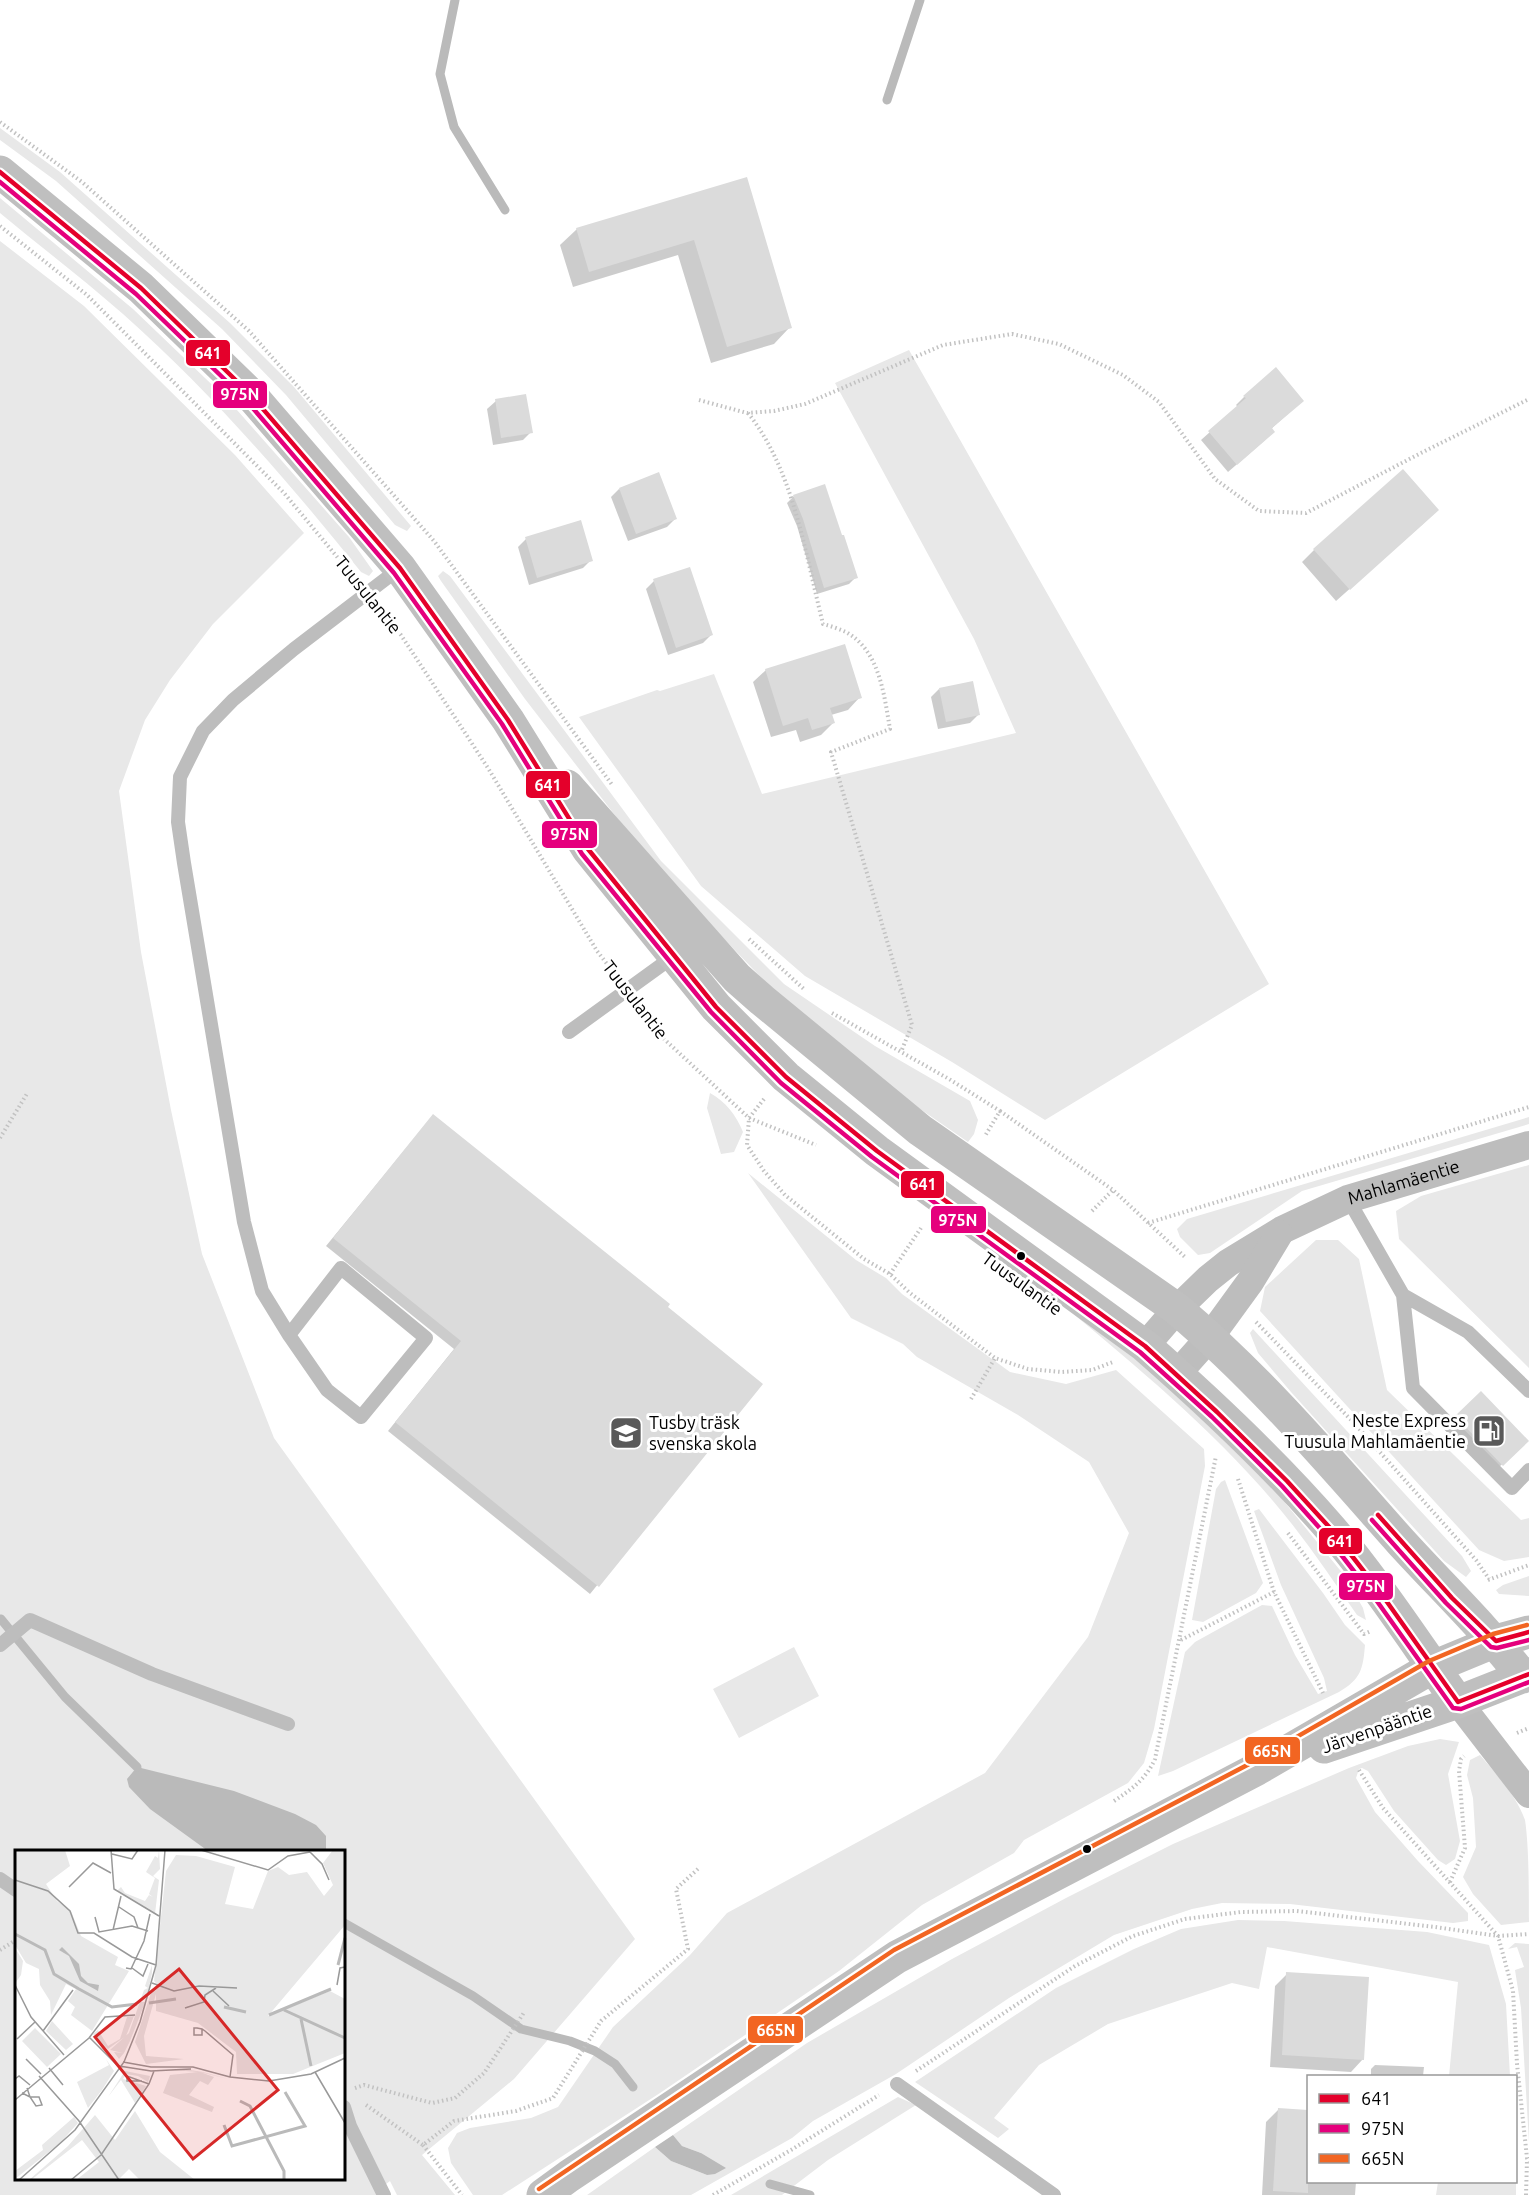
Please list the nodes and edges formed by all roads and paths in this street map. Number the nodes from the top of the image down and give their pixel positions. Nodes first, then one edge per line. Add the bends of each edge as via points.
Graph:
1 (0, 122) edge
2 (0, 172) edge
3 (0, 226) edge
4 (1529, 399) edge
5 (699, 400) dead end
6 (747, 412) junction
7 (400, 568) junction
8 (367, 593) junction
9 (617, 790) dead end
10 (748, 938) dead end
11 (687, 946) junction
12 (627, 990) junction
13 (809, 994) dead end
14 (827, 1010) dead end
15 (569, 1032) dead end
16 (901, 1052) junction
17 (28, 1092) dead end
18 (764, 1098) dead end
19 (1529, 1107) edge
20 (749, 1118) junction
21 (0, 1138) edge
22 (982, 1140) dead end
23 (1529, 1145) edge
24 (820, 1147) dead end
25 (1113, 1190) dead end
26 (1348, 1199) junction
27 (1090, 1213) dead end
28 (1149, 1223) dead end
29 (921, 1228) dead end
30 (1282, 1230) junction
31 (890, 1274) junction
32 (1403, 1295) junction
33 (1177, 1309) junction
34 (289, 1335) junction
35 (1210, 1337) junction
36 (1110, 1353) dead end
37 (1131, 1353) junction
38 (995, 1358) junction
39 (1177, 1374) junction
40 (1529, 1391) edge
41 (971, 1399) dead end
42 (1224, 1462) dead end
43 (1529, 1470) edge
44 (1232, 1471) dead end
45 (1239, 1480) junction
46 (1248, 1488) dead end
47 (1286, 1530) dead end
48 (1274, 1593) junction
49 (1529, 1632) edge
50 (1364, 1634) dead end
51 (1180, 1640) junction
52 (1496, 1641) junction
53 (0, 1645) edge
54 (1433, 1667) junction
55 (1527, 1680) edge
56 (1323, 1692) dead end
57 (1458, 1702) junction
58 (288, 1724) dead end
59 (1529, 1728) edge
60 (1490, 1744) junction
61 (1257, 1769) junction
62 (1359, 1769) dead end
63 (1529, 1794) edge
64 (1114, 1801) dead end
65 (700, 1867) dead end
66 (0, 1879) edge
67 (1450, 1882) junction
68 (15, 1889) edge
69 (1529, 1934) edge
70 (1498, 1936) junction
71 (15, 1941) edge
72 (0, 1950) edge
73 (525, 2011) dead end
74 (897, 2084) junction
75 (354, 2089) dead end
76 (360, 2103) dead end
77 (345, 2110) edge
78 (423, 2145) junction
79 (1528, 2160) edge
80 (384, 2195) edge
81 (462, 2195) edge
82 (543, 2195) edge
83 (713, 2195) edge
84 (1054, 2195) edge
85 (1526, 2195) edge

1 - 9 path via 82,182 249,331 434,541
2 - 7 main road, Tuusulantie via 141,288 249,394
3 - 8 path, Tuusulantie via 103,311 284,493
4 - 6 path via 1306,513 1259,511 1215,479 1160,402 1123,375 1059,344 1012,334 944,345 805,404
5 - 6 path
6 - 16 path via 763,433 786,481 823,624 847,633 870,655 883,689 890,729 831,753 912,1025
7 - 8 lane
7 - 11 main road, Tuusulantie via 508,720 588,849
8 - 12 path, Tuusulantie via 401,635 488,768 597,951
8 - 34 lane via 233,700 202,731 180,777 178,822 244,1222 262,1291
10 - 13 path
11 - 12 lane
11 - 33 main road, Tuusulantie via 737,978 920,1130
11 - 37 main road, Tuusulantie via 716,1006 786,1077
12 - 15 lane
12 - 20 path, Tuusulantie via 663,1038
14 - 16 path
16 - 22 path via 999,1111
17 - 21 path
18 - 20 path
19 - 28 path
20 - 24 path, Tuusulantie
20 - 31 path via 747,1145 785,1195 864,1259
23 - 26 street, Mahlamäentie
25 - 27 path
26 - 30 street, Mahlamäentie
26 - 32 lane
29 - 31 path
30 - 33 street, Mahlamäentie via 1228,1263
30 - 35 street
31 - 38 path
32 - 40 lane via 1468,1332
32 - 43 lane via 1413,1388 1512,1488
33 - 35 main road, Tuusulantie
33 - 37 street, Mahlamäentie
34 - 34 lane via 327,1390 361,1417 426,1338 341,1268
35 - 39 street
35 - 52 main road, Tuusulantie
36 - 37 path
37 - 38 path via 1092,1370 1062,1372 1028,1369
37 - 39 main road, Tuusulantie
38 - 41 path
39 - 54 main road, Tuusulantie via 1249,1442 1331,1529
42 - 51 path via 1217,1452
44 - 45 path
45 - 46 path
45 - 48 path
47 - 50 path
48 - 51 path
48 - 56 path
49 - 52 main road, Järvenpääntie
51 - 64 path via 1155,1758 1149,1772
52 - 54 main road, Järvenpääntie
52 - 55 main road, Tuusulantie
53 - 58 lane via 30,1620 152,1674
54 - 57 main road, Tuusulantie
54 - 61 main road, Järvenpääntie
55 - 57 main road, Järvenpääntie
57 - 60 street
57 - 61 main road, Järvenpääntie
59 - 60 path
60 - 63 street
60 - 67 path via 1461,1759 1458,1771 1465,1848
61 - 82 main road, Järvenpääntie via 897,1957
62 - 67 path via 1383,1808
65 - 78 path via 676,1889 687,1949 601,2021 553,2098 516,2111 454,2121
66 - 68 lane
67 - 70 path
69 - 70 path
70 - 74 path via 1297,1911 1185,1919 1133,1936 1075,1966
70 - 79 path via 1513,1991
71 - 72 path
73 - 75 path via 484,2073 455,2098 432,2103 364,2085
74 - 83 path
74 - 84 lane
76 - 78 path
77 - 80 lane
78 - 81 path
79 - 85 path

